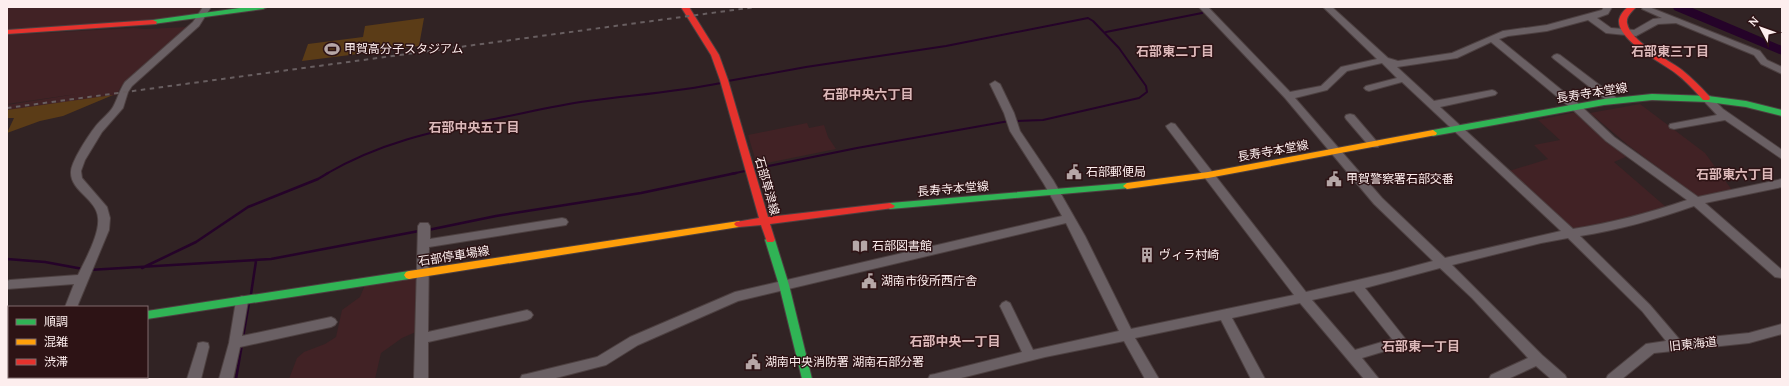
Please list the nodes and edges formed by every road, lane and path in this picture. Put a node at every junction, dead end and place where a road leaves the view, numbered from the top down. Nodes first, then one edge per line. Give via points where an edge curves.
1 (207, 7) edge
2 (263, 7) edge
3 (685, 7) edge
4 (1203, 7) edge
5 (1327, 7) edge
6 (1608, 7) edge
7 (1632, 7) edge
8 (1646, 9) dead end
9 (1590, 17) junction
10 (200, 18) junction
11 (1677, 20) junction
12 (7, 32) edge
13 (1627, 32) junction
14 (1492, 38) junction
15 (1557, 57) dead end
16 (1383, 60) junction
17 (1782, 71) edge
18 (1404, 79) junction
19 (995, 84) dead end
20 (1369, 88) dead end
21 (1492, 93) dead end
22 (1288, 96) junction
23 (1706, 98) junction
24 (1614, 101) junction
25 (1432, 105) junction
26 (1576, 107) junction
27 (1782, 114) edge
28 (1727, 116) junction
29 (1350, 117) dead end
30 (1171, 126) dead end
31 (1674, 126) dead end
32 (1458, 129) junction
33 (1374, 145) junction
34 (1336, 152) junction
35 (1782, 155) edge
36 (1208, 175) junction
37 (1782, 183) edge
38 (1054, 193) junction
39 (1696, 202) junction
40 (1068, 219) junction
41 (764, 220) junction
42 (562, 222) dead end
43 (424, 226) dead end
44 (1570, 233) junction
45 (424, 244) junction
46 (1442, 263) junction
47 (424, 273) junction
48 (1779, 274) dead end
49 (83, 279) junction
50 (10, 285) dead end
51 (784, 285) junction
52 (1356, 285) junction
53 (1303, 298) junction
54 (242, 301) junction
55 (71, 306) edge
56 (1006, 306) dead end
57 (1224, 314) junction
58 (148, 315) edge
59 (521, 320) dead end
60 (331, 322) dead end
61 (1782, 329) edge
62 (1128, 335) junction
63 (422, 338) junction
64 (236, 343) junction
65 (1677, 345) junction
66 (203, 348) dead end
67 (1030, 356) junction
68 (1353, 356) junction
69 (1537, 359) junction
70 (975, 375) edge
71 (194, 379) edge
72 (226, 379) edge
73 (421, 379) edge
74 (527, 379) edge
75 (807, 379) edge
76 (935, 379) edge
77 (1152, 379) edge
78 (1258, 379) edge
79 (1372, 379) edge
80 (1496, 379) edge
81 (1560, 379) edge
82 (1613, 379) edge

1 - 10 street
2 - 10 main road
3 - 41 main road, 石部草津線 via 715,55
4 - 22 street
5 - 16 street
6 - 9 street via 1605,12
7 - 13 main road via 1622,18
8 - 11 street
9 - 13 street via 1609,31
9 - 14 street
10 - 12 main road
10 - 49 street via 128,84 118,108 98,130 80,160 76,171 77,179 101,207 104,218 103,230
11 - 13 street via 1656,21 1640,31
11 - 17 street via 1757,53 1764,62
13 - 23 main road via 1687,78
14 - 16 street via 1454,56 1398,64
14 - 26 street
15 - 24 street
16 - 18 street
16 - 22 street via 1344,69 1324,88
18 - 20 street
18 - 25 street
19 - 38 street via 1015,131
21 - 25 street
22 - 34 street
23 - 24 main road, 長寿寺本堂線 via 1677,96
23 - 27 main road, 長寿寺本堂線 via 1757,106
23 - 28 street
24 - 26 main road, 長寿寺本堂線
25 - 32 street
26 - 32 main road, 長寿寺本堂線
26 - 39 street via 1610,139
28 - 31 street
28 - 35 street
29 - 33 street
30 - 36 street
32 - 33 main road, 長寿寺本堂線
32 - 44 street
33 - 34 main road, 長寿寺本堂線
34 - 36 main road, 長寿寺本堂線
34 - 46 street via 1378,201
36 - 38 main road, 長寿寺本堂線
36 - 53 street
37 - 39 street
38 - 40 street
38 - 41 main road, 長寿寺本堂線 via 868,208
39 - 44 street via 1605,228
39 - 48 street
40 - 51 street
40 - 62 street
41 - 47 main road, 石部停車場線
41 - 51 main road, 石部草津線
42 - 45 street
43 - 45 street
44 - 46 street
44 - 65 street via 1646,308
45 - 47 street
46 - 52 street
46 - 69 street
47 - 54 main road, 石部停車場線
47 - 63 street
49 - 50 street
49 - 55 street
51 - 74 street via 736,297 706,309 634,341 601,360 578,368
51 - 75 main road, 石部草津線
52 - 53 street
52 - 68 street via 1402,341
53 - 57 street
53 - 68 street
54 - 58 main road, 石部停車場線
54 - 64 street
56 - 67 street
57 - 62 street
57 - 78 street
59 - 63 street
60 - 64 street
61 - 65 street, 旧東海道 via 1749,338
62 - 67 street
62 - 77 street
63 - 73 street
64 - 72 street
65 - 82 street, 旧東海道 via 1652,348
66 - 71 street
67 - 70 street
68 - 79 street
69 - 80 street
69 - 81 street
70 - 76 street

